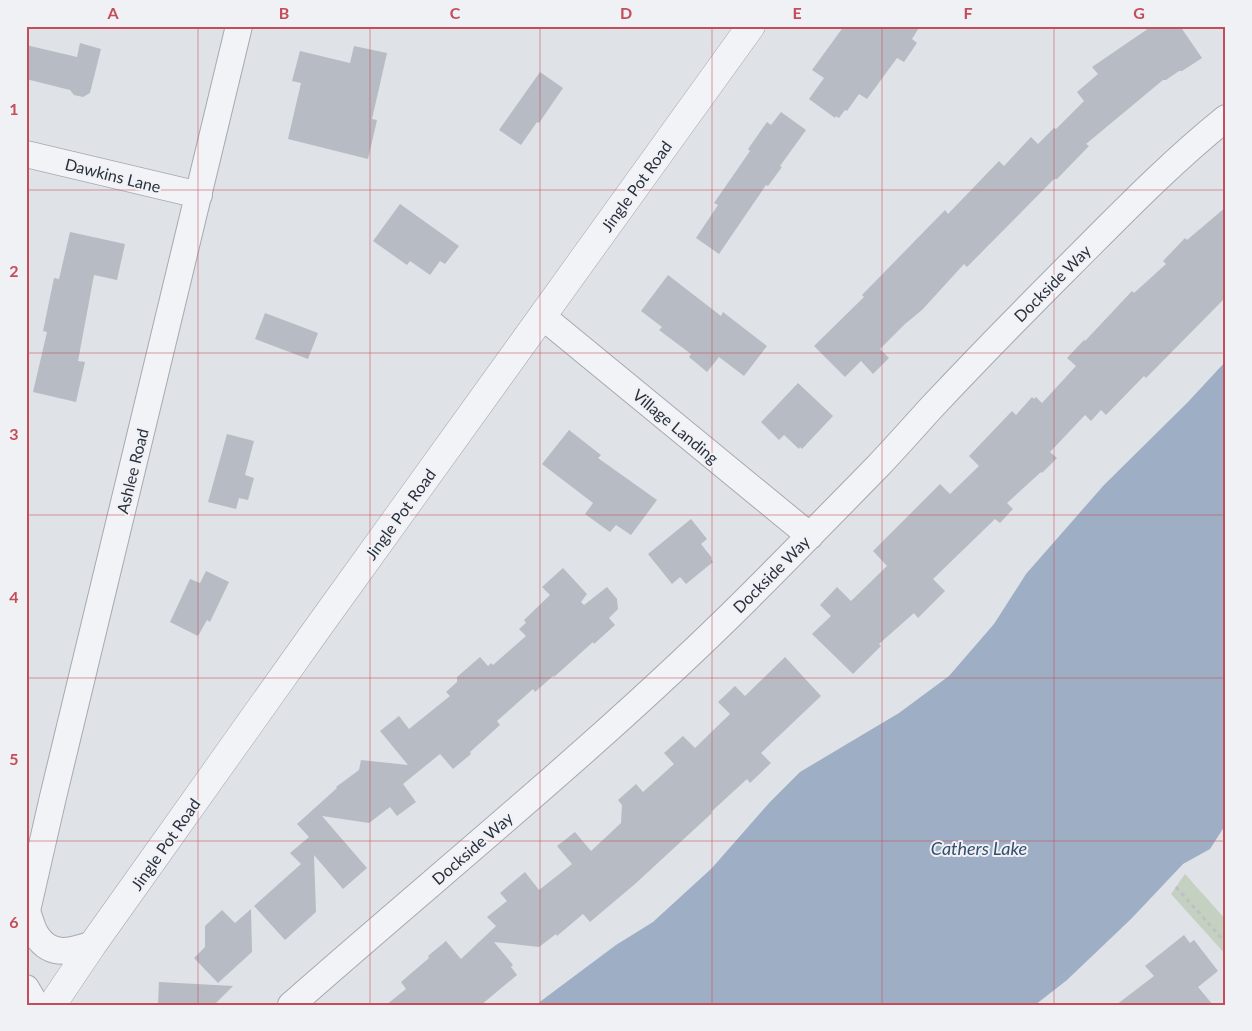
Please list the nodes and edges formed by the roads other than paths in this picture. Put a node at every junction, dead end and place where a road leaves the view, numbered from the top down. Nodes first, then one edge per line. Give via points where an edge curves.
1 (239, 26) edge
2 (751, 26) edge
3 (1226, 118) edge
4 (26, 154) edge
5 (199, 195) junction
6 (542, 316) junction
7 (810, 536) junction
8 (27, 913) edge
9 (94, 944) junction
10 (26, 988) edge
11 (36, 1005) edge
12 (52, 1005) edge
13 (291, 1005) edge

1 - 5 street, Ashlee Road
2 - 6 street, Jingle Pot Road
3 - 7 street, Dockside Way via 1148,187 1058,277
4 - 5 street, Dawkins Lane
5 - 8 street, Ashlee Road
6 - 7 street, Village Landing
6 - 9 street, Jingle Pot Road
7 - 13 street, Dockside Way via 654,688
8 - 9 street via 36,936 54,950 64,952
9 - 12 street, Jingle Pot Road
10 - 11 street

